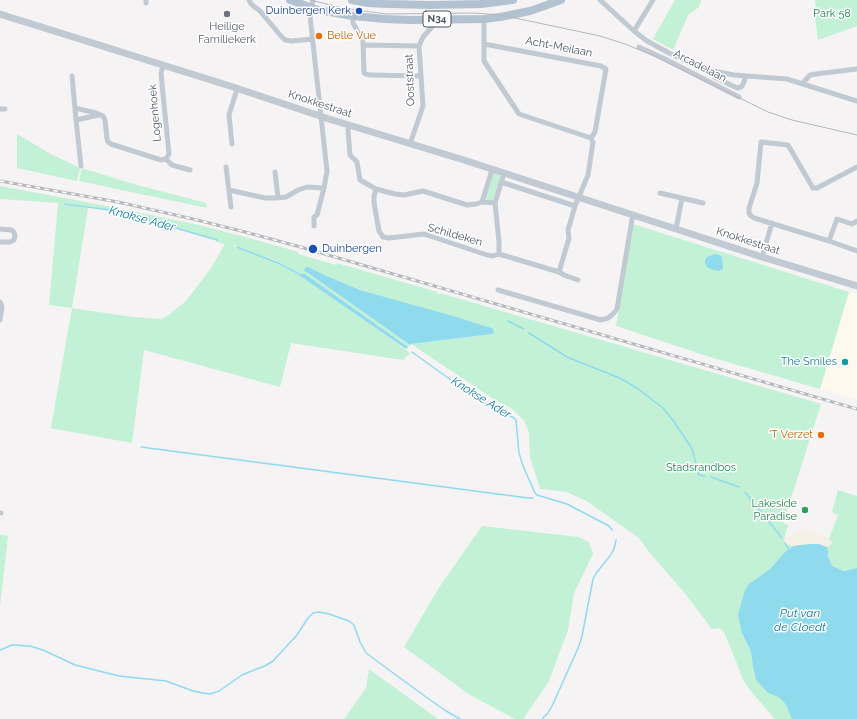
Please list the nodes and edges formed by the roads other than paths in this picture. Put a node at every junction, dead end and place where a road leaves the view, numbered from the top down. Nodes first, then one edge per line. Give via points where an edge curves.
1 (249, 0) edge
2 (290, 0) edge
3 (352, 0) edge
4 (513, 0) edge
5 (561, 0) edge
6 (600, 0) edge
7 (652, 0) edge
8 (495, 1) edge
9 (312, 4) edge
10 (0, 14) edge
11 (353, 16) junction
12 (484, 19) junction
13 (434, 20) junction
14 (634, 31) junction
15 (313, 39) junction
16 (484, 44) junction
17 (363, 45) junction
18 (419, 46) junction
19 (655, 46) junction
20 (639, 48) dead end
21 (652, 54) junction
22 (164, 65) junction
23 (857, 69) edge
24 (712, 71) junction
25 (72, 76) dead end
26 (421, 76) junction
27 (745, 76) junction
28 (803, 83) junction
29 (237, 89) junction
30 (739, 97) dead end
31 (857, 101) edge
32 (75, 109) junction
33 (99, 115) junction
34 (321, 116) junction
35 (76, 120) junction
36 (349, 125) junction
37 (591, 138) junction
38 (232, 144) dead end
39 (410, 144) junction
40 (166, 159) junction
41 (81, 166) dead end
42 (226, 167) dead end
43 (857, 167) edge
44 (190, 170) dead end
45 (492, 170) junction
46 (275, 172) dead end
47 (504, 174) junction
48 (501, 182) junction
49 (324, 188) junction
50 (376, 189) junction
51 (229, 190) junction
52 (660, 193) dead end
53 (578, 197) junction
54 (278, 198) junction
55 (682, 198) junction
56 (482, 202) junction
57 (495, 203) junction
58 (703, 203) dead end
59 (575, 206) junction
60 (231, 207) dead end
61 (633, 214) junction
62 (857, 221) edge
63 (772, 223) junction
64 (314, 226) dead end
65 (0, 229) edge
66 (676, 229) junction
67 (829, 241) junction
68 (0, 242) edge
69 (857, 250) edge
70 (499, 254) junction
71 (762, 257) junction
72 (559, 272) junction
73 (578, 280) dead end
74 (857, 286) edge
75 (498, 290) dead end
76 (0, 302) edge
77 (0, 320) edge

1 - 15 street via 283,39
2 - 9 main road, N34
3 - 8 main road, N34 via 388,4 464,4
4 - 8 main road, N34
5 - 12 main road, N34 via 516,15
6 - 14 street, Arcadelaan
7 - 14 street
9 - 11 main road, N34
9 - 15 street via 310,16
10 - 22 street, Knokkestraat
11 - 13 main road, N34
11 - 17 street via 353,24
12 - 13 main road, N34
12 - 16 street
13 - 18 street, Ooststraat via 433,26
14 - 19 street, Arcadelaan
15 - 34 street
16 - 37 street via 484,61 519,114
16 - 37 street, Acht-Meilaan via 604,67 606,71 595,132
17 - 18 street
17 - 26 street via 364,73
18 - 26 street, Ooststraat
19 - 21 street
19 - 24 street, Arcadelaan
20 - 21 street, Arcadelaan
21 - 30 street, Arcadelaan
22 - 29 street, Knokkestraat
22 - 40 street, Logenhoek via 161,74 169,154
23 - 28 street via 810,75
24 - 27 street, Arcadelaan
24 - 27 street, Arcadelaan via 714,77 737,88 741,87
25 - 32 street
26 - 39 street, Ooststraat via 423,106
27 - 28 street, Arcadelaan via 788,79
28 - 31 street, Arcadelaan
29 - 34 street, Knokkestraat
29 - 38 street via 229,115
32 - 33 street
32 - 35 street
33 - 35 street
33 - 40 street, Logenhoek via 105,120 107,139 111,144 161,160
34 - 36 street, Knokkestraat
34 - 49 street via 327,171
35 - 41 street
36 - 39 street, Knokkestraat
36 - 50 street via 350,156 357,162 360,180
37 - 53 street, Acht-Meilaan via 593,142 588,175
39 - 45 street, Knokkestraat
40 - 44 street, Logenhoek via 172,165
42 - 51 street
43 - 63 street via 813,188 788,145 761,142 757,183 749,213 754,218
45 - 47 street, Knokkestraat
45 - 56 street
46 - 54 street
47 - 48 street, Schildeken
47 - 53 street, Knokkestraat
48 - 57 street, Schildeken
48 - 59 street
49 - 54 street via 307,187
49 - 64 street via 317,215 314,217
50 - 56 street via 404,195 423,191 467,205
50 - 70 street, Schildeken via 374,196 379,231 383,237 424,234 487,255
51 - 54 street via 265,198
51 - 60 street
52 - 55 street
53 - 59 street
53 - 61 street, Knokkestraat
55 - 58 street
55 - 66 street
56 - 57 street
57 - 70 street, Schildeken
59 - 72 street
61 - 66 street, Knokkestraat
61 - 75 street via 617,309 608,318 601,320
62 - 67 street via 852,224 837,219
63 - 67 street
63 - 71 street
65 - 68 street via 11,230 15,235 14,240 10,242
66 - 71 street, Knokkestraat
67 - 69 street
70 - 72 street, Schildeken
71 - 74 street, Knokkestraat
72 - 73 street, Schildeken
76 - 77 street

